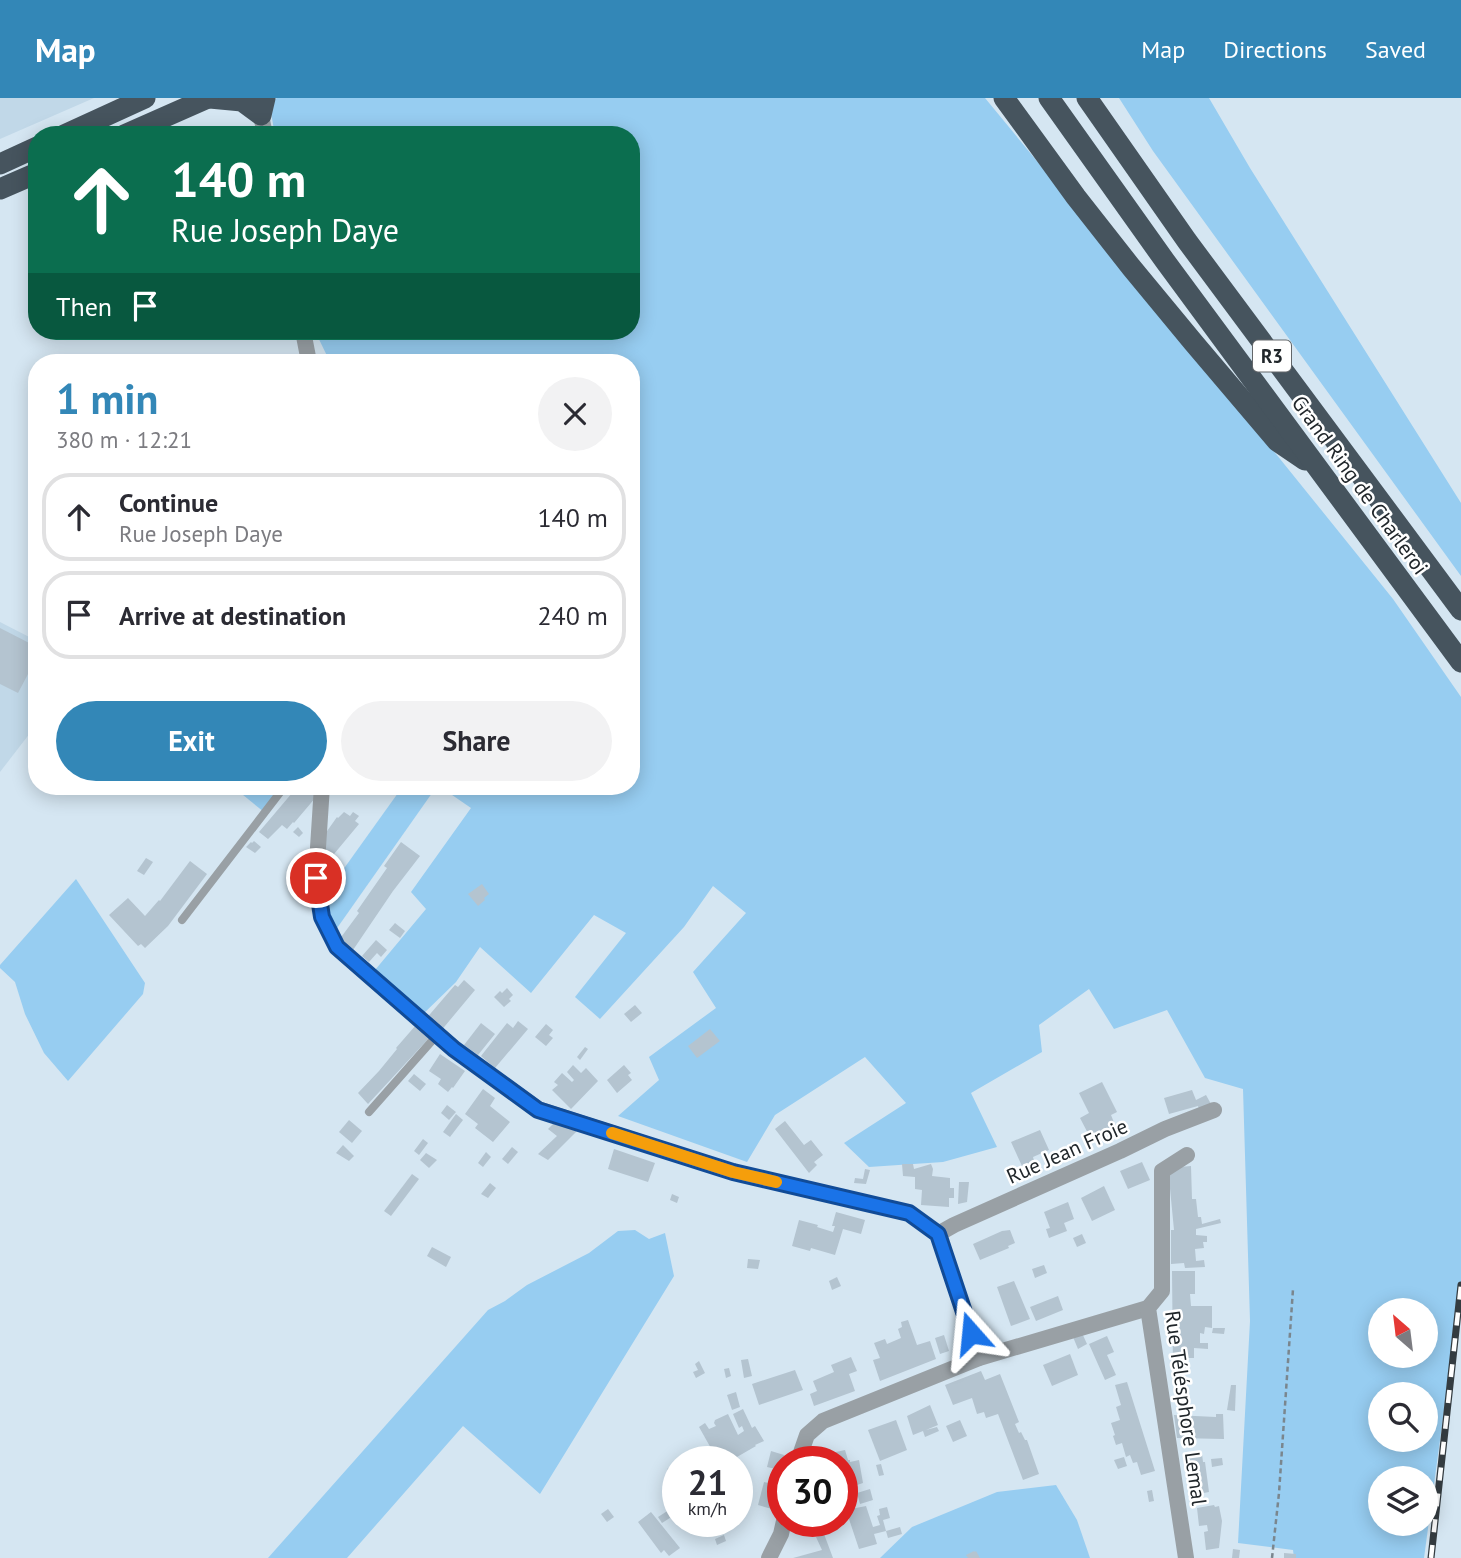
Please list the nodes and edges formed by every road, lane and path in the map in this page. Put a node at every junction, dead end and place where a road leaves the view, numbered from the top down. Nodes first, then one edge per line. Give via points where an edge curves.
1 (145, 98) edge
2 (209, 98) edge
3 (1004, 98) edge
4 (1049, 98) edge
5 (1087, 98) edge
6 (264, 116) edge
7 (84, 126) edge
8 (145, 126) edge
9 (28, 151) edge
10 (0, 164) edge
11 (28, 177) edge
12 (0, 189) edge
13 (1318, 469) junction
14 (1461, 610) edge
15 (1461, 662) edge
16 (278, 795) edge
17 (322, 795) edge
18 (182, 920) dead end
19 (438, 1034) junction
20 (1214, 1110) dead end
21 (369, 1112) dead end
22 (1186, 1155) dead end
23 (938, 1234) junction
24 (1293, 1289) dead end
25 (1148, 1308) junction
26 (979, 1358) junction
27 (803, 1446) edge
28 (780, 1537) edge
29 (769, 1558) edge
30 (1186, 1558) edge
31 (1272, 1558) edge

1 - 7 highway
2 - 6 highway via 242,101
2 - 8 highway
3 - 13 highway via 1131,267 1276,441
4 - 13 highway, Grand Ring de Charleroi / R3
5 - 14 highway, Grand Ring de Charleroi / R3 via 1187,241
9 - 10 highway
11 - 12 highway
13 - 15 highway, Grand Ring de Charleroi / R3
16 - 18 lane
17 - 19 street via 316,878 322,917 337,947
19 - 21 lane
19 - 23 street via 538,1110 733,1172 909,1213
20 - 23 street, Rue Jean Froie
22 - 25 street, Rue Télésphore Lemal via 1162,1171 1163,1291
23 - 26 street
24 - 31 path
25 - 26 street
25 - 30 street, Rue Télésphore Lemal
26 - 27 street via 823,1421 807,1435
28 - 29 street

